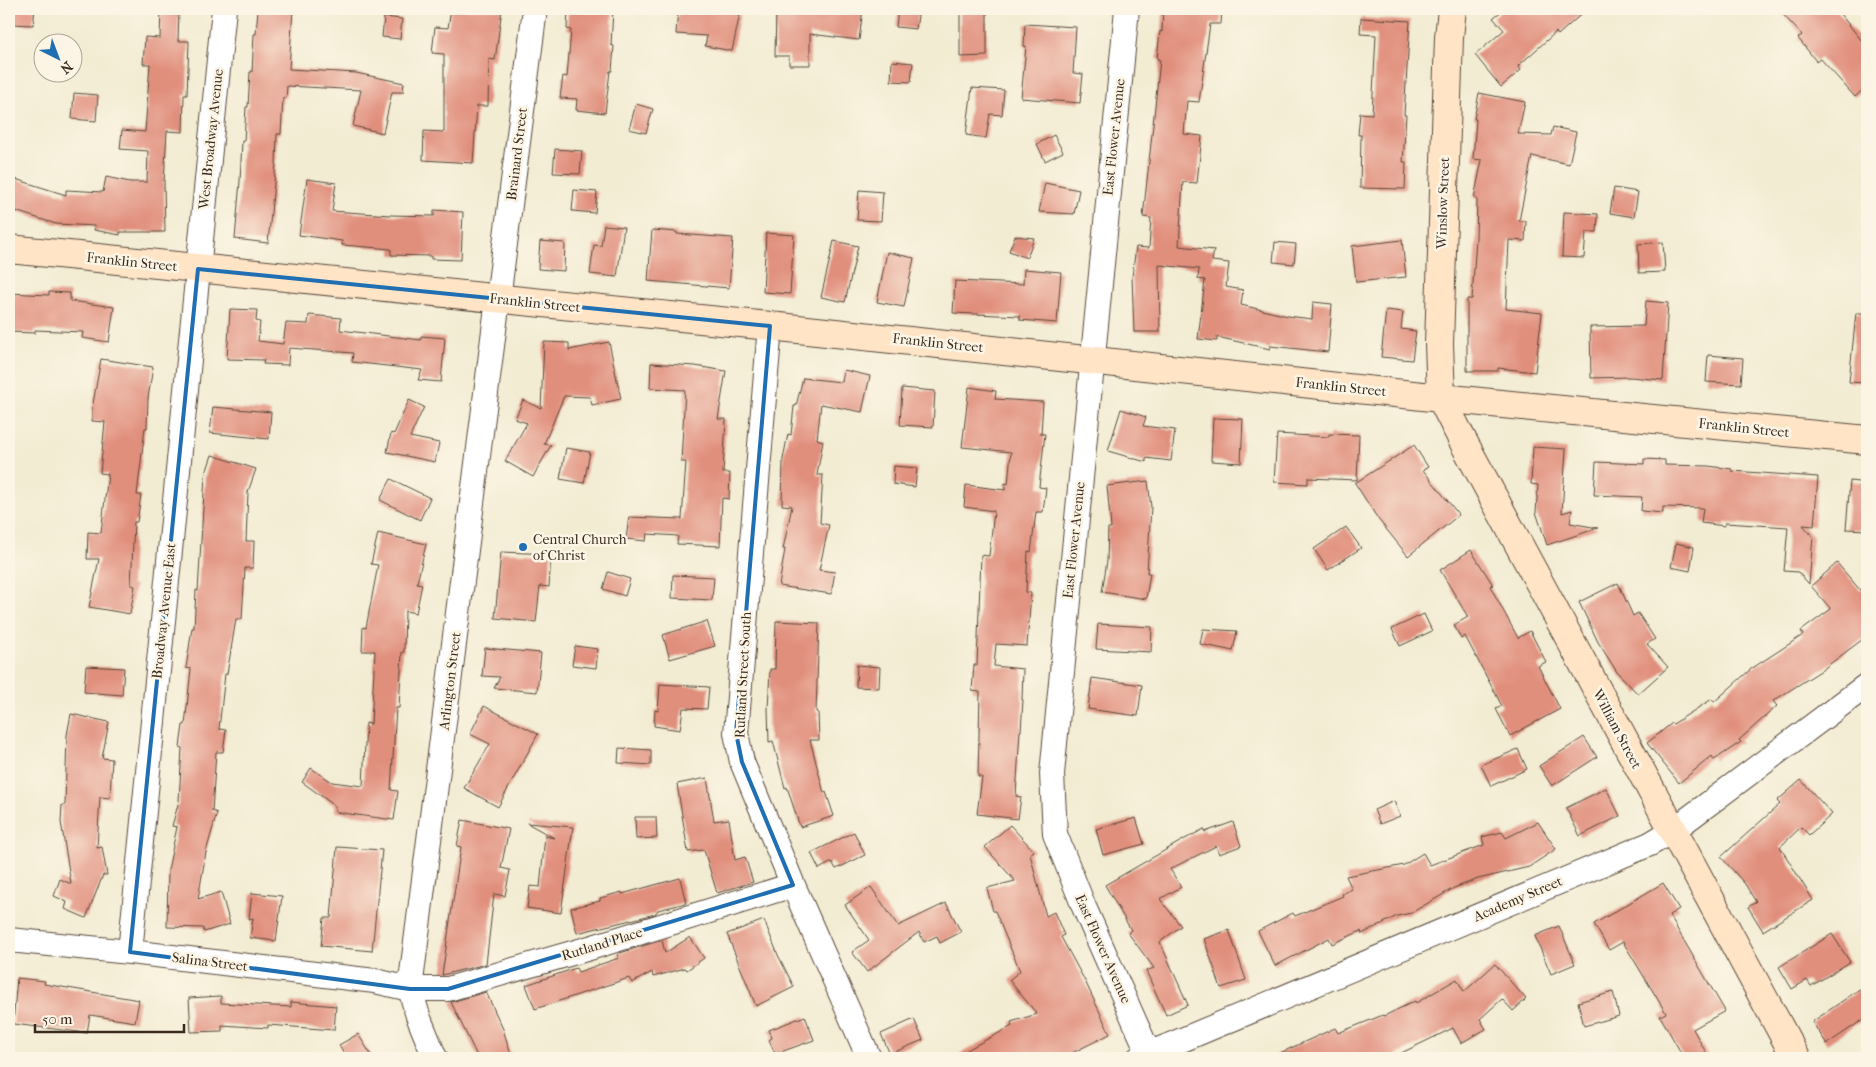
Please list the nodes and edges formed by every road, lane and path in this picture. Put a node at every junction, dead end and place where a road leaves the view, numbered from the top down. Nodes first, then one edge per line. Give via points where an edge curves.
1 (224, 9) edge
2 (535, 9) edge
3 (1127, 9) edge
4 (1452, 9) edge
5 (9, 249) edge
6 (198, 269) junction
7 (499, 300) junction
8 (770, 326) junction
9 (1092, 359) junction
10 (1441, 398) junction
11 (1867, 440) edge
12 (1867, 685) edge
13 (1672, 831) junction
14 (792, 885) junction
15 (9, 940) edge
16 (130, 952) junction
17 (410, 988) junction
18 (1144, 1056) edge
19 (435, 1058) edge
20 (869, 1058) edge
21 (1796, 1058) edge

1 - 6 street, West Broadway Avenue
2 - 7 street, Brainard Street
3 - 9 street, East Flower Avenue
4 - 10 street, Winslow Street via 1448,37 1439,344
5 - 6 street, Franklin Street
6 - 7 street, Franklin Street
6 - 16 street, Broadway Avenue East
7 - 8 street, Franklin Street
7 - 17 street, Arlington Street
8 - 9 street, Franklin Street
8 - 14 street, Rutland Street South via 736,733 742,762
9 - 10 street, Franklin Street
9 - 18 street, East Flower Avenue via 1052,774 1055,834
10 - 11 street, Franklin Street
10 - 13 street, William Street
12 - 13 street, Academy Street
13 - 18 street, Academy Street via 1650,844
13 - 21 street, William Street
14 - 17 street, Rutland Place via 448,989
14 - 20 street, Rutland Street South
15 - 16 street, Salina Street
16 - 17 street, Salina Street
17 - 19 street, Arlington Street

